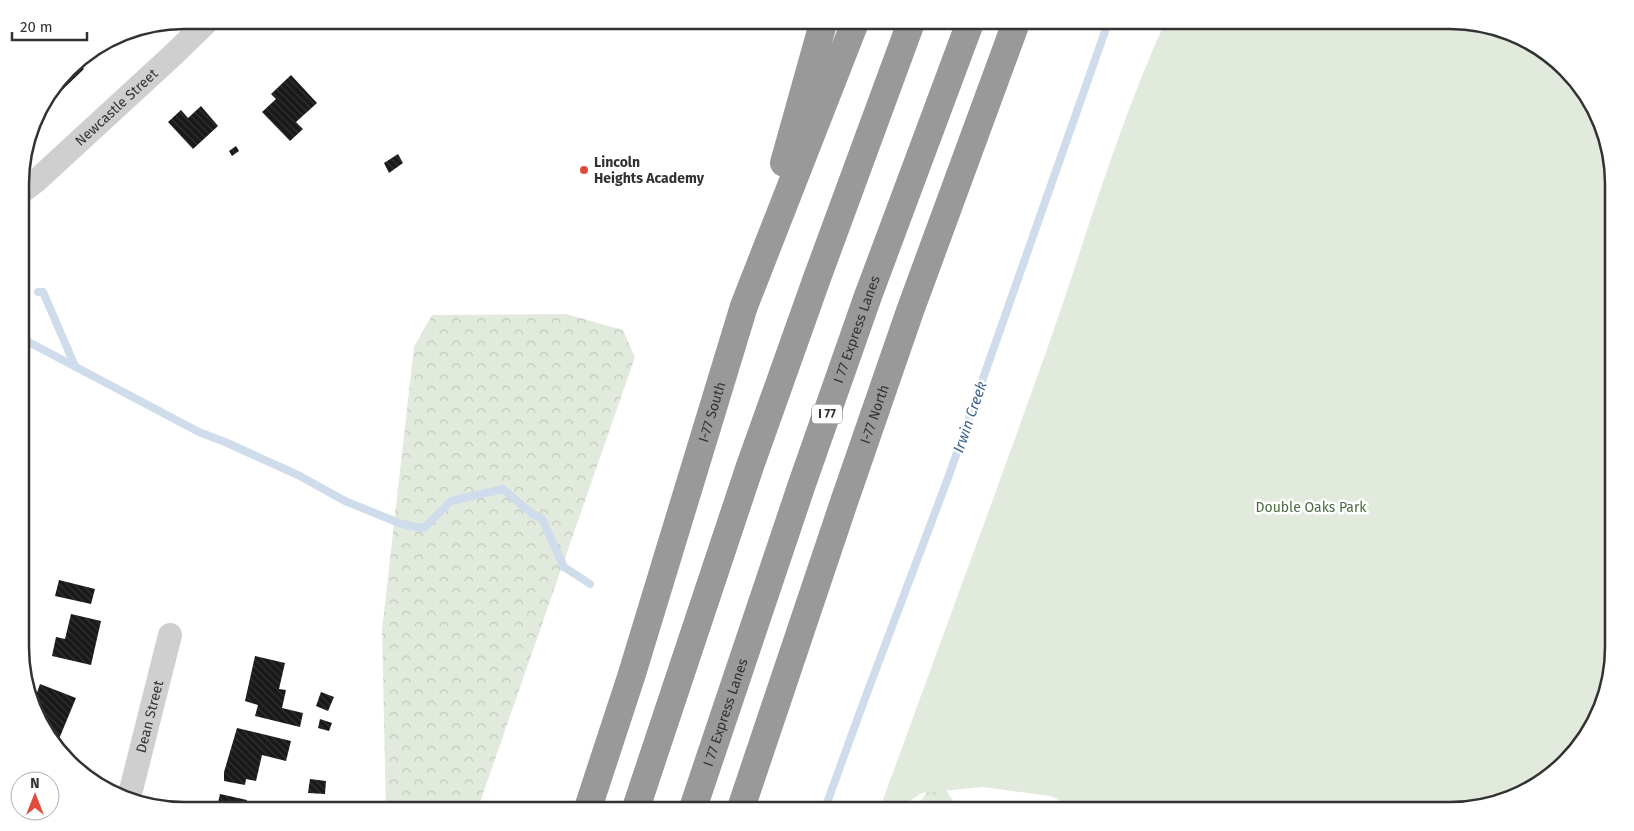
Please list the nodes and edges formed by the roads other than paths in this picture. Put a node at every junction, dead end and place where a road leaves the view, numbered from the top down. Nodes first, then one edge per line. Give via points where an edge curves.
1 (200, 29) edge
2 (821, 29) edge
3 (852, 29) edge
4 (909, 29) edge
5 (967, 29) edge
6 (1014, 29) edge
7 (29, 186) edge
8 (744, 306) junction
9 (170, 635) dead end
10 (130, 792) edge
11 (590, 802) edge
12 (638, 802) edge
13 (695, 802) edge
14 (743, 802) edge

1 - 7 street, Newcastle Street
2 - 8 highway
3 - 8 highway, I-77 South
4 - 12 highway via 753,458
5 - 13 highway, I 77 Express Lanes / I 77 via 805,475
6 - 14 highway, I-77 North via 910,311
8 - 11 highway, I-77 South
9 - 10 street, Dean Street

